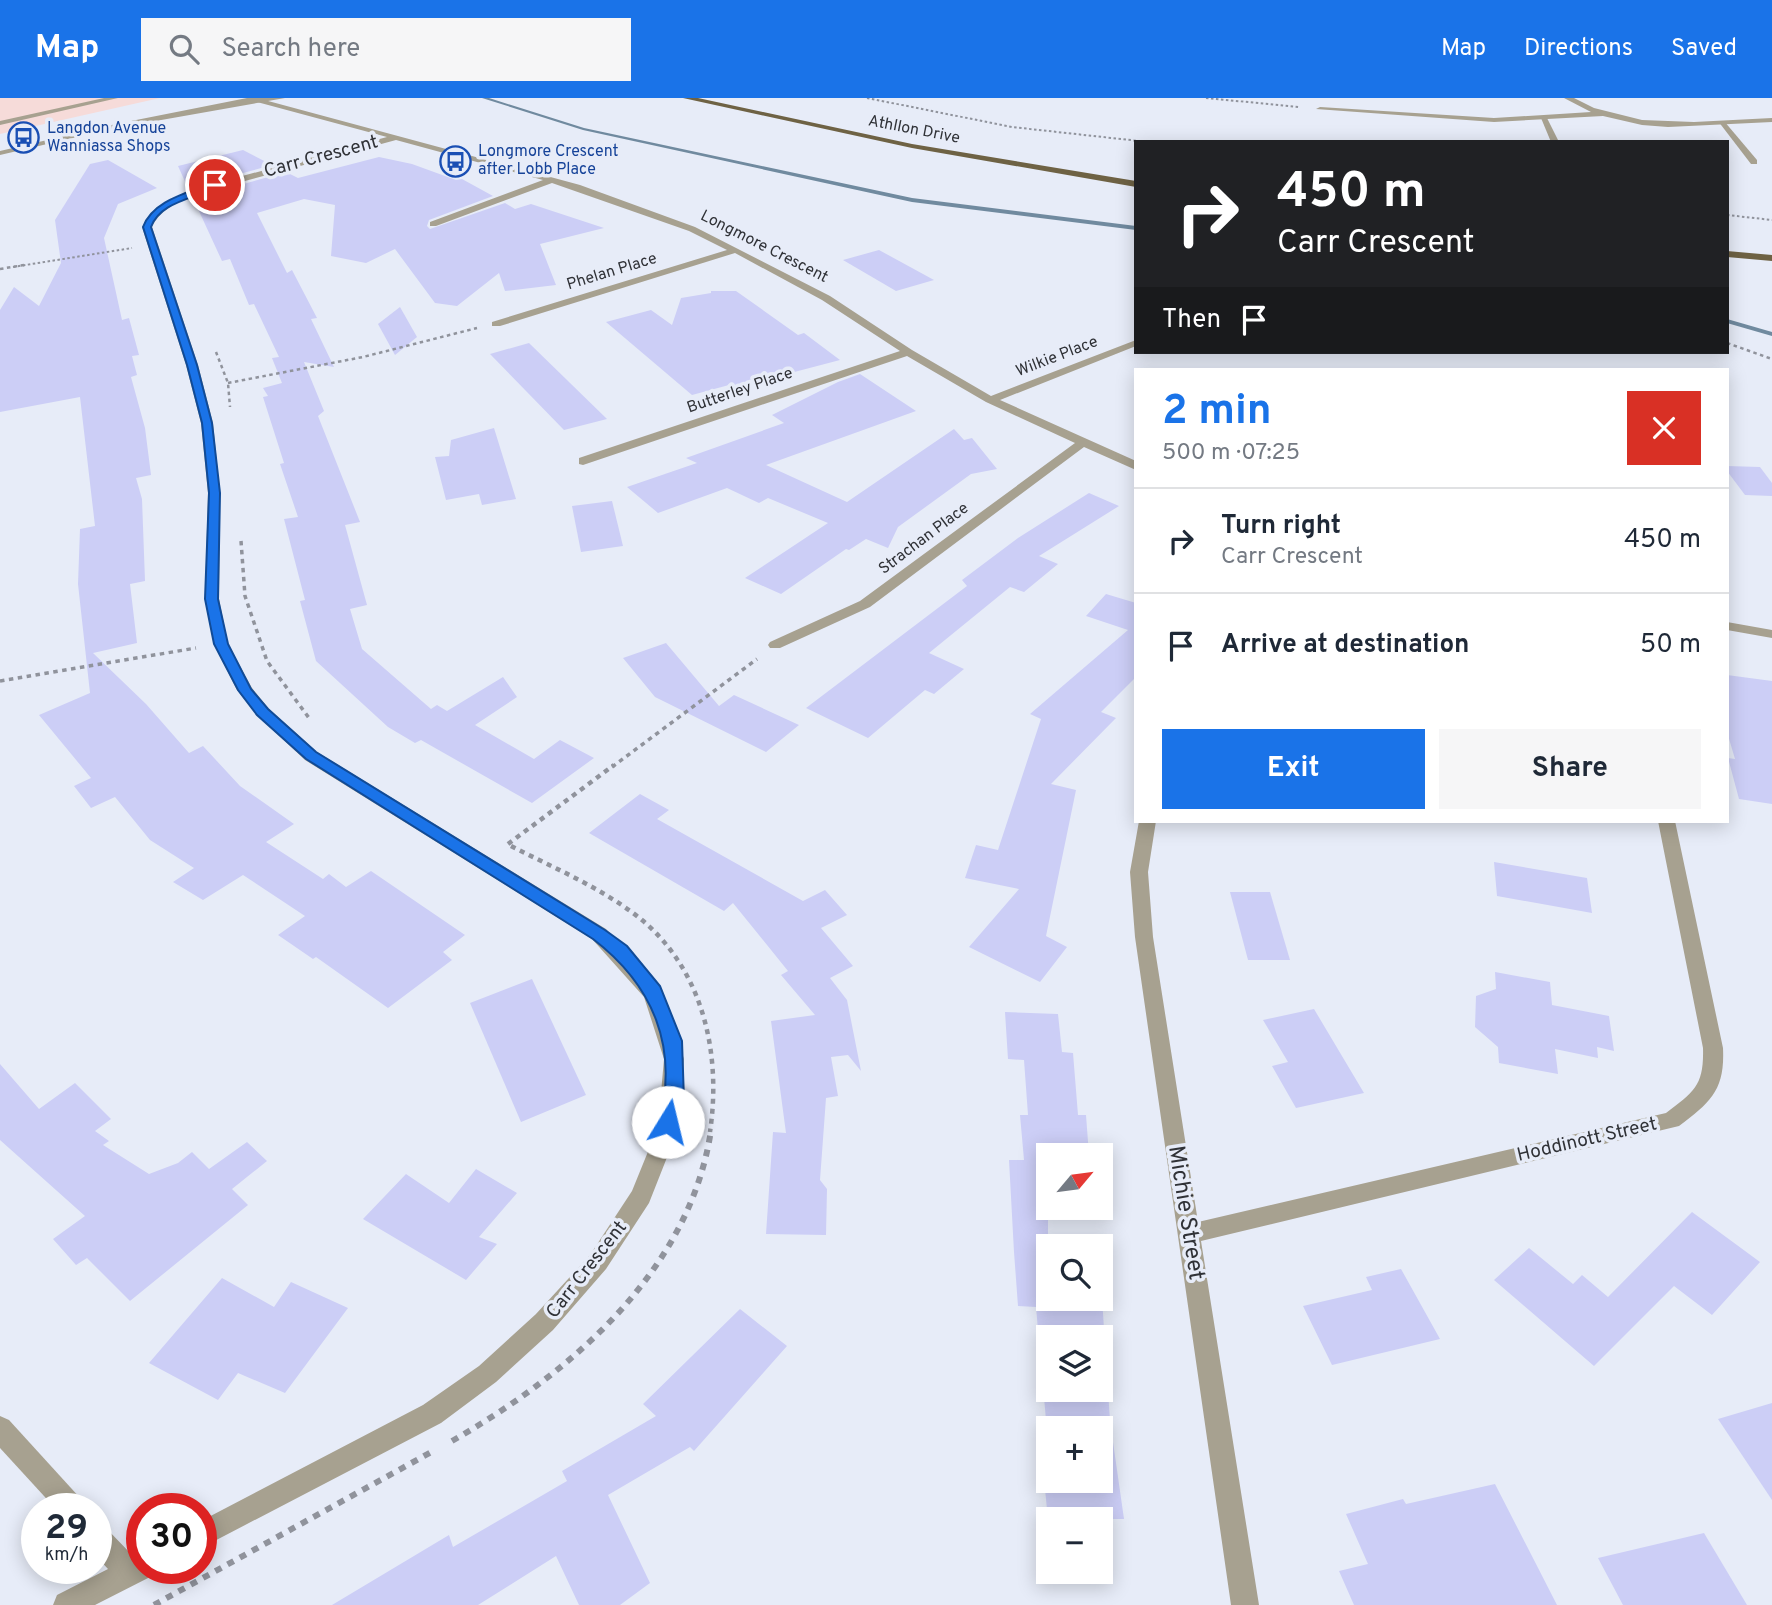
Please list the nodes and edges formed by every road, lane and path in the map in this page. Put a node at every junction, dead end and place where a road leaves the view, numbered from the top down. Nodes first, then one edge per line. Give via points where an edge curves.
1 (114, 98) edge
2 (244, 98) edge
3 (281, 98) edge
4 (687, 98) edge
5 (867, 98) edge
6 (1206, 98) edge
7 (1568, 98) edge
8 (210, 99) edge
9 (259, 100) junction
10 (318, 104) dead end
11 (1320, 109) joint
12 (1605, 114) junction
13 (1544, 120) junction
14 (1772, 120) edge
15 (0, 123) edge
16 (349, 123) junction
17 (1721, 123) junction
18 (116, 126) junction
19 (394, 138) junction
20 (1134, 140) edge
21 (1554, 140) edge
22 (0, 153) edge
23 (1754, 162) dead end
24 (552, 180) junction
25 (1134, 184) edge
26 (1729, 215) edge
27 (1772, 220) edge
28 (433, 224) dead end
29 (153, 245) junction
30 (736, 250) junction
31 (1729, 254) edge
32 (1772, 258) edge
33 (0, 269) edge
34 (496, 324) joint
35 (1134, 343) edge
36 (213, 344) dead end
37 (1729, 344) edge
38 (908, 352) junction
39 (1772, 359) edge
40 (228, 383) junction
41 (990, 400) junction
42 (230, 409) dead end
43 (1082, 443) junction
44 (583, 461) dead end
45 (1134, 465) edge
46 (240, 529) dead end
47 (1729, 626) edge
48 (1772, 634) edge
49 (259, 638) junction
50 (221, 644) junction
51 (775, 645) joint
52 (0, 681) edge
53 (317, 728) dead end
54 (1147, 823) edge
55 (1666, 823) edge
56 (496, 837) dead end
57 (508, 844) junction
58 (1188, 1234) junction
59 (0, 1429) edge
60 (58, 1493) edge
61 (217, 1527) edge
62 (112, 1550) edge
63 (126, 1561) edge
64 (126, 1574) edge
65 (67, 1605) edge
66 (154, 1605) edge
67 (1245, 1605) edge

1 - 15 street
2 - 9 street
3 - 9 street
4 - 25 main road, Athllon Drive via 899,144
5 - 20 path via 1012,127
6 - 11 path
7 - 12 street
8 - 18 street
9 - 16 street, Longmore Crescent
9 - 18 street
10 - 16 street, Longmore Crescent
11 - 13 street
12 - 13 street
12 - 17 street via 1668,124
13 - 21 street
14 - 17 street
16 - 19 street, Longmore Crescent
17 - 23 street
18 - 22 street
19 - 24 street, Longmore Crescent
19 - 29 street, Carr Crescent via 179,198 150,217 147,227
24 - 28 street
24 - 30 street, Longmore Crescent via 647,211
26 - 27 path
29 - 33 path
29 - 50 street, Carr Crescent via 207,423 214,493 212,599
30 - 34 street, Phelan Place
30 - 38 street, Longmore Crescent via 826,298
31 - 32 main road
34 - 40 path via 363,357
35 - 41 street, Wilkie Place
36 - 40 path
37 - 39 path
38 - 41 street, Longmore Crescent
38 - 44 street, Butterley Place
40 - 42 path
41 - 43 street, Longmore Crescent
43 - 45 street, Longmore Crescent
43 - 51 street, Strachan Place via 865,604
46 - 49 path via 245,596
47 - 48 street
49 - 50 path
49 - 53 path via 267,661
50 - 52 path
50 - 61 street, Carr Crescent via 262,712 311,756 621,951 654,991 673,1041 674,1100 657,1165 619,1236 559,1310 522,1346 432,1414
51 - 57 path
54 - 58 street, Michie Street via 1139,872 1144,937
55 - 58 street, Hoddinott Street via 1713,1048 1715,1072 1705,1095 1672,1120
56 - 57 path
57 - 66 path via 633,912 665,942 690,977 708,1019 716,1065 716,1116 703,1170 680,1225 645,1281 597,1336 539,1386 471,1430
58 - 67 street, Michie Street
59 - 60 street
62 - 63 street
64 - 65 street

